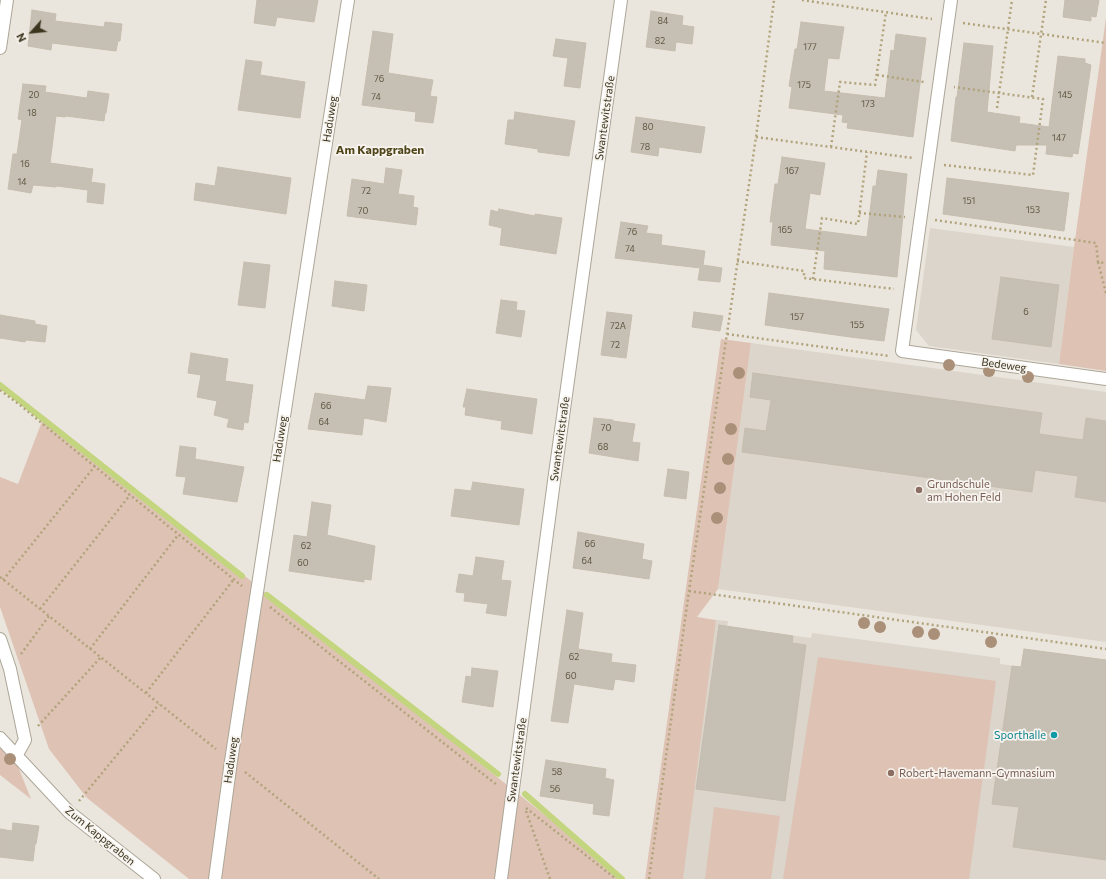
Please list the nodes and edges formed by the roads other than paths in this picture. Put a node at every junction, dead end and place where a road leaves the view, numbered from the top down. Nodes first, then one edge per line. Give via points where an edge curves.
1 (348, 0) edge
2 (621, 0) edge
3 (951, 0) edge
4 (5, 1) edge
5 (0, 45) edge
6 (1106, 379) edge
7 (0, 639) edge
8 (0, 738) edge
9 (16, 756) junction
10 (154, 879) edge
11 (215, 879) edge
12 (501, 879) edge

1 - 11 street, Haduweg
2 - 12 street, Swantewitstraße
3 - 6 street, Bedeweg via 902,351
4 - 5 street
7 - 9 street via 10,669 25,740
8 - 9 street, Zum Kappgraben
9 - 10 street, Zum Kappgraben via 69,812

